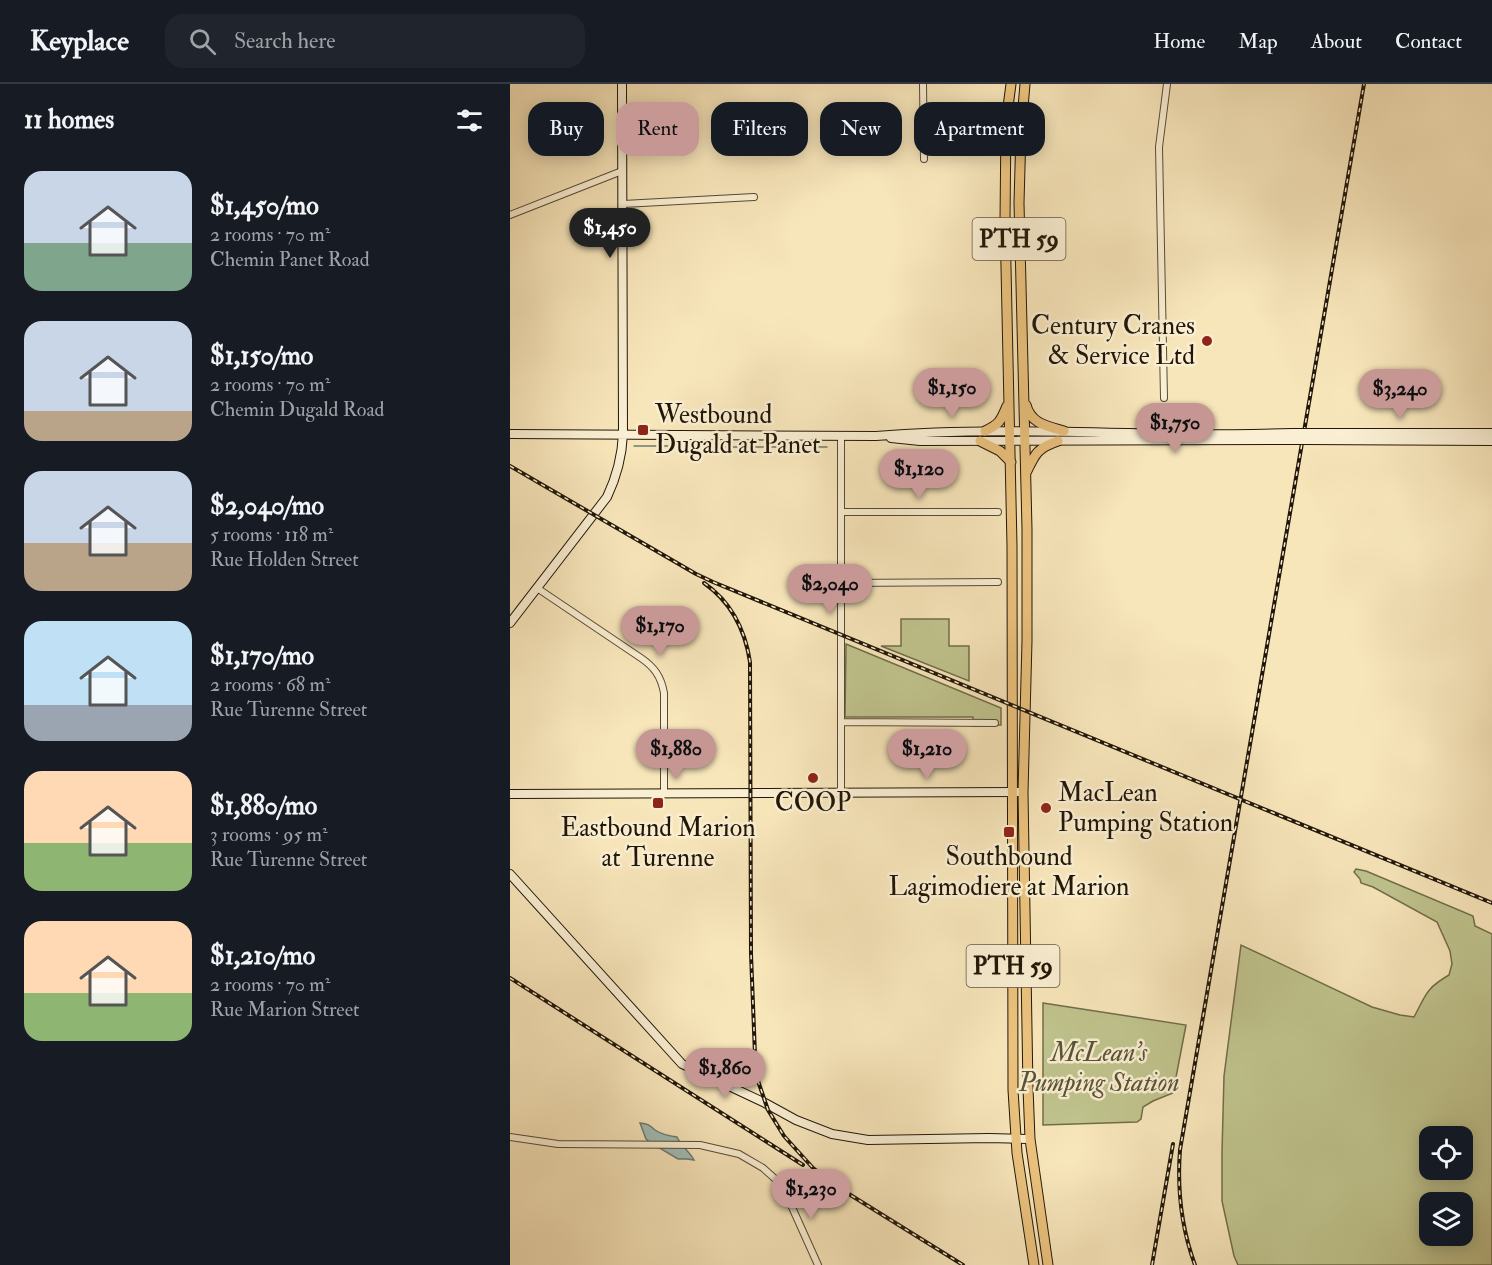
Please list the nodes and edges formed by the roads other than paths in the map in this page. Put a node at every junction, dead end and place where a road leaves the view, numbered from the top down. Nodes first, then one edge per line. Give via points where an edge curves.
1 (622, 84) edge
2 (923, 84) edge
3 (1011, 84) edge
4 (1025, 84) edge
5 (1167, 84) edge
6 (924, 159) dead end
7 (622, 171) junction
8 (754, 197) dead end
9 (623, 204) junction
10 (510, 215) edge
11 (1023, 393) junction
12 (1164, 398) dead end
13 (1009, 401) junction
14 (985, 431) junction
15 (1064, 431) junction
16 (510, 434) edge
17 (623, 434) junction
18 (1492, 434) edge
19 (841, 436) junction
20 (876, 436) junction
21 (1010, 436) junction
22 (1024, 436) junction
23 (1293, 437) junction
24 (1307, 437) junction
25 (980, 441) junction
26 (1058, 441) junction
27 (1492, 441) edge
28 (1011, 462) junction
29 (1025, 476) junction
30 (841, 512) junction
31 (998, 512) dead end
32 (998, 582) dead end
33 (842, 583) junction
34 (537, 588) junction
35 (510, 623) edge
36 (842, 722) junction
37 (995, 723) dead end
38 (1023, 792) junction
39 (841, 793) junction
40 (1013, 793) junction
41 (510, 794) edge
42 (664, 794) junction
43 (510, 874) edge
44 (510, 1137) edge
45 (1015, 1139) junction
46 (1030, 1139) junction
47 (818, 1265) edge
48 (1034, 1265) edge
49 (1048, 1265) edge

1 - 7 street
2 - 6 street
3 - 13 main road, PTH 59 via 1006,122 1005,206
4 - 11 main road, PTH 59 via 1019,203
5 - 12 street via 1159,147
7 - 9 street
7 - 10 street
8 - 9 street
9 - 17 street
11 - 15 main road via 1034,419
11 - 22 main road, PTH 59
13 - 14 main road via 1002,419
13 - 21 main road, PTH 59
14 - 20 street
14 - 21 street
15 - 22 street
15 - 23 street
16 - 17 street
17 - 19 street
17 - 34 street via 622,453 607,497
18 - 24 street
19 - 20 street
19 - 30 street
20 - 25 street
21 - 22 street
21 - 25 street
21 - 28 main road, PTH 59
22 - 26 street
22 - 29 main road, PTH 59
23 - 24 street, bridge
23 - 26 street
24 - 27 street
25 - 28 main road
26 - 29 main road via 1039,450
28 - 40 main road, PTH 59
29 - 38 main road, PTH 59 via 1027,641
30 - 31 street
30 - 33 street
32 - 33 street
33 - 36 street
34 - 35 street
34 - 42 street via 637,655 657,673 664,693
36 - 37 street
36 - 39 street
38 - 40 street
38 - 46 main road, PTH 59
39 - 40 street
39 - 42 street
40 - 45 main road, PTH 59
41 - 42 street
43 - 45 street via 682,1064 832,1134 868,1140
44 - 47 street via 558,1144 700,1145 739,1154 782,1185
45 - 46 street
45 - 48 main road, PTH 59
46 - 49 main road, PTH 59

